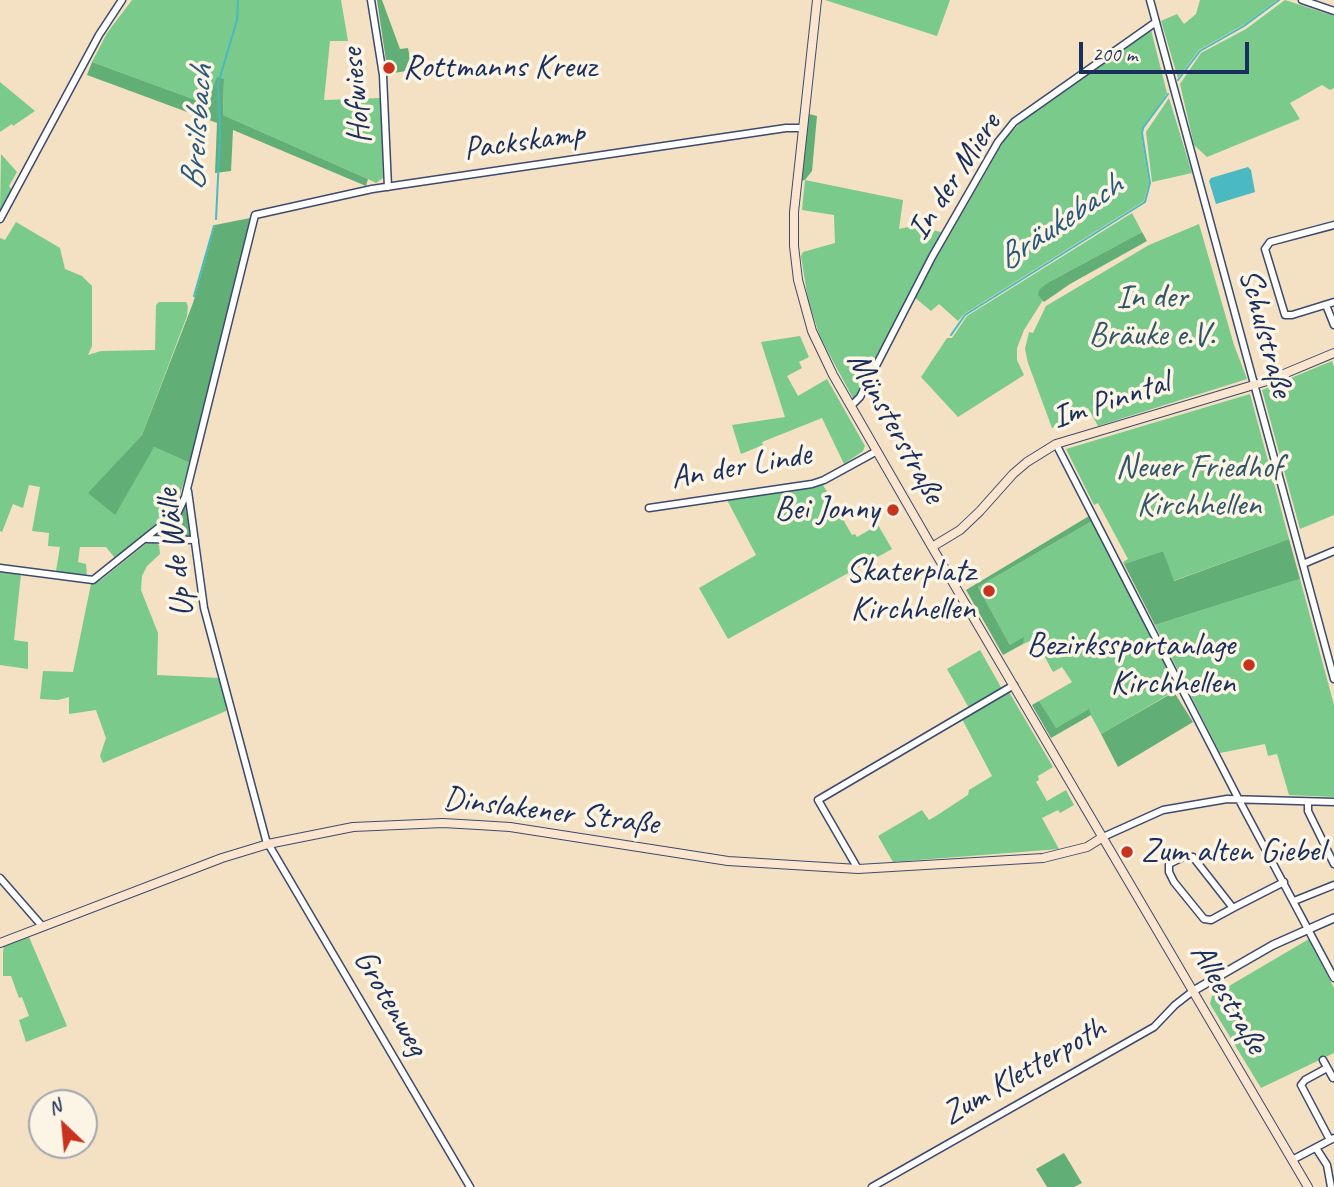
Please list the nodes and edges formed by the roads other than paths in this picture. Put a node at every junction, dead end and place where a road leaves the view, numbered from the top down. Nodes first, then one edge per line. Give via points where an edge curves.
1 (122, 0) edge
2 (371, 0) edge
3 (817, 0) edge
4 (1150, 0) edge
5 (1302, 0) edge
6 (1334, 11) edge
7 (1156, 22) junction
8 (802, 128) junction
9 (388, 187) junction
10 (255, 215) joint
11 (0, 219) edge
12 (1334, 225) edge
13 (1334, 302) edge
14 (1326, 305) junction
15 (1334, 325) edge
16 (1334, 353) edge
17 (1254, 385) junction
18 (851, 406) junction
19 (1056, 444) junction
20 (877, 451) junction
21 (187, 486) junction
22 (649, 508) dead end
23 (148, 539) junction
24 (195, 540) junction
25 (932, 547) junction
26 (1334, 551) edge
27 (1303, 565) junction
28 (0, 568) edge
29 (1331, 652) edge
30 (1334, 679) edge
31 (1014, 685) junction
32 (1238, 798) junction
33 (1308, 802) junction
34 (1334, 802) edge
35 (1103, 837) junction
36 (268, 844) junction
37 (1334, 864) edge
38 (858, 869) junction
39 (0, 878) edge
40 (1283, 882) junction
41 (1334, 885) edge
42 (1294, 901) junction
43 (1233, 908) junction
44 (1334, 918) edge
45 (42, 926) junction
46 (1308, 928) junction
47 (0, 943) edge
48 (1334, 978) edge
49 (1194, 991) junction
50 (1323, 1060) dead end
51 (1327, 1068) junction
52 (1333, 1078) edge
53 (1332, 1139) edge
54 (1316, 1147) junction
55 (1292, 1160) junction
56 (470, 1187) edge
57 (872, 1187) edge
58 (1308, 1187) edge
59 (1331, 1187) edge

1 - 11 street
2 - 9 street, Hofwiese via 383,75
3 - 8 main road, Münsterstraße
4 - 7 street, Schulstraße
5 - 6 street
7 - 17 street, Schulstraße
7 - 18 street, In der Miere via 1014,122 998,142
8 - 9 street, Packskamp
8 - 18 main road, Münsterstraße via 794,212 798,280 813,331
9 - 10 street, Packskamp
10 - 21 street, Up de Wälle
12 - 14 street via 1265,248 1285,315
13 - 14 street
14 - 15 street
16 - 17 main road, Im Pinntal
17 - 19 main road, Im Pinntal
17 - 27 street, Schulstraße
18 - 20 main road, Münsterstraße
19 - 25 main road, Im Pinntal via 1027,461 980,512
19 - 32 street
20 - 22 street, An der Linde via 812,484
20 - 25 main road, Münsterstraße
21 - 23 street via 178,512
21 - 24 street, Up de Wälle
23 - 24 street
23 - 28 street via 93,580
24 - 36 street, Up de Wälle via 204,608
25 - 31 main road, Münsterstraße
26 - 27 street
27 - 29 street, Schulstraße
29 - 30 street, Schulstraße
31 - 35 main road, Münsterstraße
31 - 38 street via 818,800
32 - 33 street
32 - 35 street via 1163,810
32 - 40 street
33 - 34 street
33 - 37 street
35 - 38 main road, Dinslakener Straße via 1090,839 1071,852 1043,858
35 - 49 main road, Alleestraße
36 - 38 main road, Dinslakener Straße via 353,827 443,823 510,827 727,861
36 - 45 main road, Dinslakener Straße
36 - 56 street, Grotenweg
39 - 45 street
40 - 42 street
40 - 43 street
41 - 42 street
42 - 46 street
43 - 43 street via 1193,857 1169,864 1174,882 1204,919
44 - 46 street
45 - 47 main road, Dinslakener Straße
46 - 48 street
46 - 49 street
49 - 55 main road, Alleestraße
49 - 57 street, Zum Kletterpoth via 1154,1027
50 - 51 street
51 - 52 street
51 - 53 street via 1301,1085
53 - 54 street
54 - 55 street
54 - 59 street via 1327,1165
55 - 58 main road, Alleestraße

